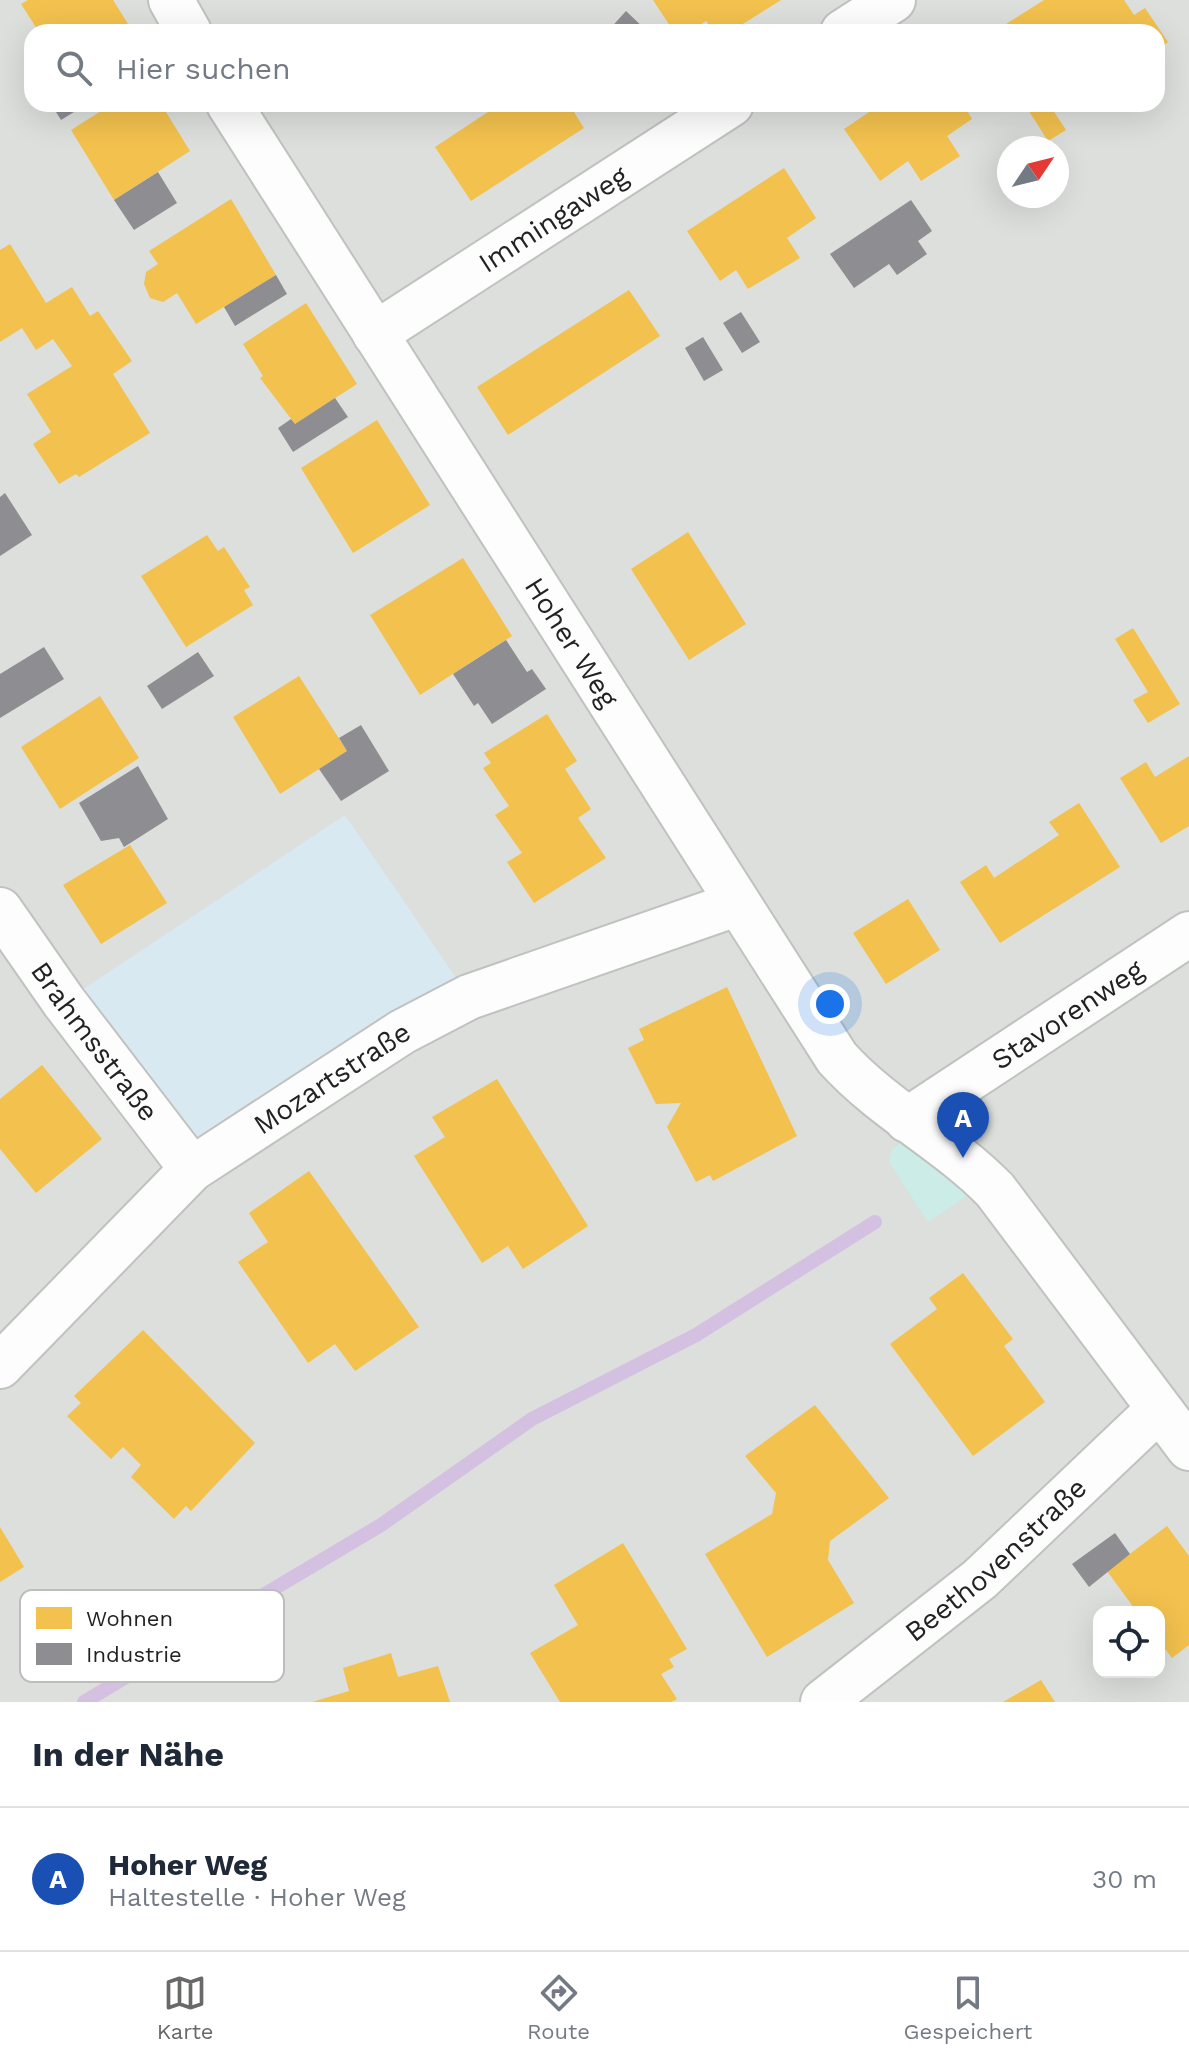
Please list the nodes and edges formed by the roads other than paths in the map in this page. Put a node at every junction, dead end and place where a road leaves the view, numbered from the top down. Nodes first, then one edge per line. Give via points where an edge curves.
1 (171, 0) edge
2 (893, 0) edge
3 (184, 24) edge
4 (856, 24) edge
5 (234, 112) edge
6 (719, 112) edge
7 (375, 334) junction
8 (736, 904) junction
9 (0, 910) edge
10 (1189, 934) edge
11 (907, 1120) junction
12 (192, 1169) junction
13 (0, 1366) edge
14 (1159, 1409) junction
15 (1189, 1448) edge
16 (823, 1702) edge

1 - 3 street
2 - 4 street
5 - 7 street, Hoher Weg
6 - 7 street, Immingaweg
7 - 8 street, Hoher Weg
8 - 11 street, Hoher Weg via 837,1058
8 - 12 street, Mozartstraße via 469,997 402,1032
9 - 12 street, Brahmsstraße
10 - 11 street, Stavorenweg
11 - 14 street, Hoher Weg via 963,1158 995,1190
12 - 13 street, Mozartstraße
14 - 15 street, Hoher Weg
14 - 16 street, Beethovenstraße via 980,1579

